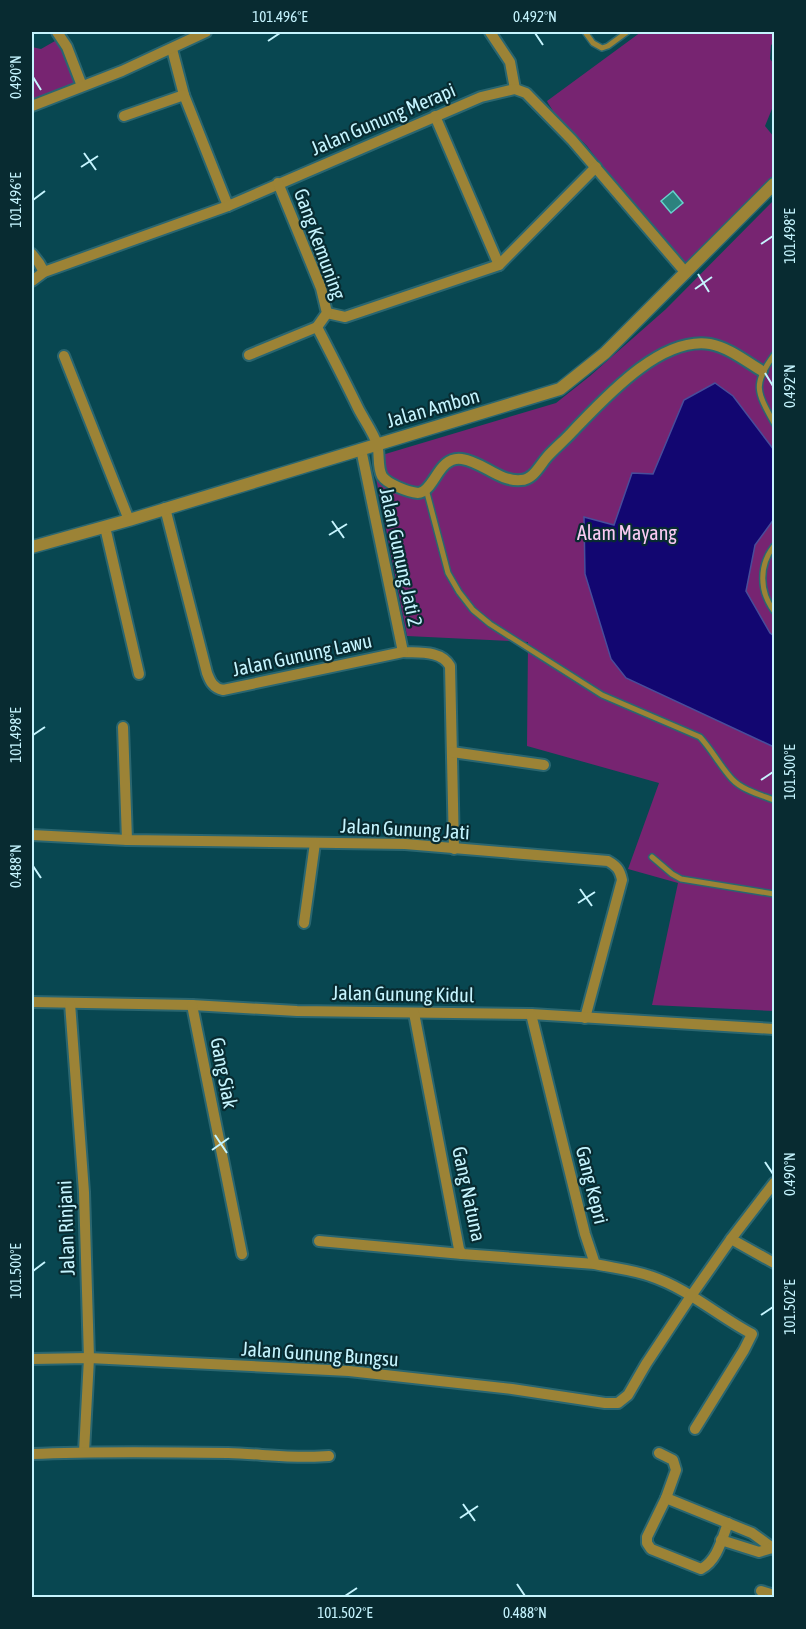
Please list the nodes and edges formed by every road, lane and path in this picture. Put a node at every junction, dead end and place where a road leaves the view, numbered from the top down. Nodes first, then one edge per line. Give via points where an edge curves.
1 (57, 32) edge
2 (206, 32) edge
3 (490, 32) edge
4 (585, 32) edge
5 (627, 32) edge
6 (172, 49) junction
7 (82, 86) junction
8 (515, 89) junction
9 (184, 95) junction
10 (32, 106) edge
11 (124, 116) dead end
12 (435, 116) junction
13 (596, 167) junction
14 (278, 183) junction
15 (774, 184) edge
16 (228, 206) junction
17 (32, 254) edge
18 (499, 265) junction
19 (44, 272) junction
20 (686, 273) junction
21 (32, 280) edge
22 (327, 313) junction
23 (317, 327) junction
24 (249, 355) dead end
25 (774, 355) edge
26 (64, 356) dead end
27 (762, 371) junction
28 (774, 423) edge
29 (377, 445) junction
30 (361, 449) junction
31 (426, 489) junction
32 (165, 508) junction
33 (129, 520) junction
34 (105, 527) junction
35 (774, 546) edge
36 (32, 547) edge
37 (774, 611) edge
38 (403, 652) junction
39 (139, 674) dead end
40 (123, 727) dead end
41 (452, 752) junction
42 (544, 765) dead end
43 (774, 800) edge
44 (32, 835) edge
45 (127, 840) junction
46 (315, 843) junction
47 (454, 849) junction
48 (652, 857) dead end
49 (774, 894) edge
50 (304, 923) dead end
51 (32, 1001) edge
52 (70, 1003) junction
53 (192, 1005) junction
54 (414, 1013) junction
55 (531, 1014) junction
56 (585, 1018) junction
57 (774, 1029) edge
58 (774, 1183) edge
59 (731, 1239) junction
60 (319, 1241) dead end
61 (243, 1254) dead end
62 (462, 1254) junction
63 (774, 1263) edge
64 (595, 1264) junction
65 (691, 1296) junction
66 (89, 1358) junction
67 (32, 1359) edge
68 (695, 1429) dead end
69 (84, 1452) junction
70 (659, 1453) dead end
71 (32, 1454) edge
72 (329, 1455) dead end
73 (666, 1498) junction
74 (728, 1523) junction
75 (721, 1540) junction
76 (773, 1548) edge
77 (761, 1591) dead end
78 (774, 1595) edge

1 - 7 street
2 - 6 street
3 - 8 street via 510,62
4 - 5 lane via 593,44 602,48
6 - 7 street
6 - 9 street
7 - 10 street
8 - 12 street, Jalan Gunung Merapi via 481,97
8 - 13 street via 526,93
9 - 11 street
9 - 16 street
12 - 14 street, Jalan Gunung Merapi
12 - 18 street
13 - 18 street
13 - 20 street
14 - 16 street, Jalan Gunung Merapi
14 - 22 street, Gang Kemuning via 321,288
15 - 20 street, Jalan Ambon
16 - 19 street, Jalan Gunung Merapi
17 - 19 street
18 - 22 street via 345,317
19 - 21 street, Jalan Gunung Merapi
20 - 29 street, Jalan Ambon via 605,353 560,389
22 - 23 street, Gang Kemuning
23 - 24 street
23 - 29 street, Gang Kemuning
25 - 27 lane
26 - 33 street
27 - 28 lane via 760,395
27 - 31 street via 719,347 686,345 638,368 618,384 529,478 519,481 502,477 456,459 439,471
29 - 30 street, Jalan Ambon
29 - 31 street, Gang Kemuning via 383,478 416,493
30 - 32 street, Jalan Ambon
30 - 38 street, Jalan Gunung Jati 2
31 - 43 lane via 448,573 473,610 602,695 700,737 732,779
32 - 33 street, Jalan Ambon
32 - 38 street, Jalan Gunung Lawu via 207,673 218,689
33 - 34 street, Jalan Ambon
34 - 36 street, Jalan Ambon
34 - 39 street
35 - 37 lane via 762,577
38 - 41 street, Jalan Gunung Jati 2 via 441,655 447,659
40 - 45 street
41 - 42 street
41 - 47 street, Jalan Gunung Jati 2
44 - 45 street, Jalan Gunung Jati
45 - 46 street, Jalan Gunung Jati
46 - 47 street, Jalan Gunung Jati
46 - 50 street
47 - 56 street, Jalan Gunung Jati via 608,861 616,865 622,880
48 - 49 lane via 681,879
51 - 52 street, Jalan Gunung Kidul
52 - 53 street, Jalan Gunung Kidul
52 - 66 street, Jalan Rinjani via 84,1192
53 - 54 street, Jalan Gunung Kidul
53 - 61 street, Gang Siak
54 - 55 street, Jalan Gunung Kidul
54 - 62 street, Gang Natuna
55 - 56 street, Jalan Gunung Kidul
55 - 64 street, Gang Kepri
56 - 57 street, Jalan Gunung Kidul
58 - 59 street
59 - 63 street
59 - 65 street
60 - 62 street
62 - 64 street, Gang Natuna
64 - 65 street via 650,1276
65 - 66 street, Jalan Gunung Bungsu via 628,1395 618,1403 349,1371
65 - 68 street via 752,1334
66 - 67 street, Jalan Gunung Bungsu
66 - 69 street, Jalan Rinjani
69 - 71 street
69 - 72 street
70 - 73 street via 676,1465
73 - 74 street
73 - 75 street via 647,1537 651,1549 700,1569 707,1566
74 - 75 street
74 - 76 street
75 - 76 street via 759,1552
77 - 78 street

